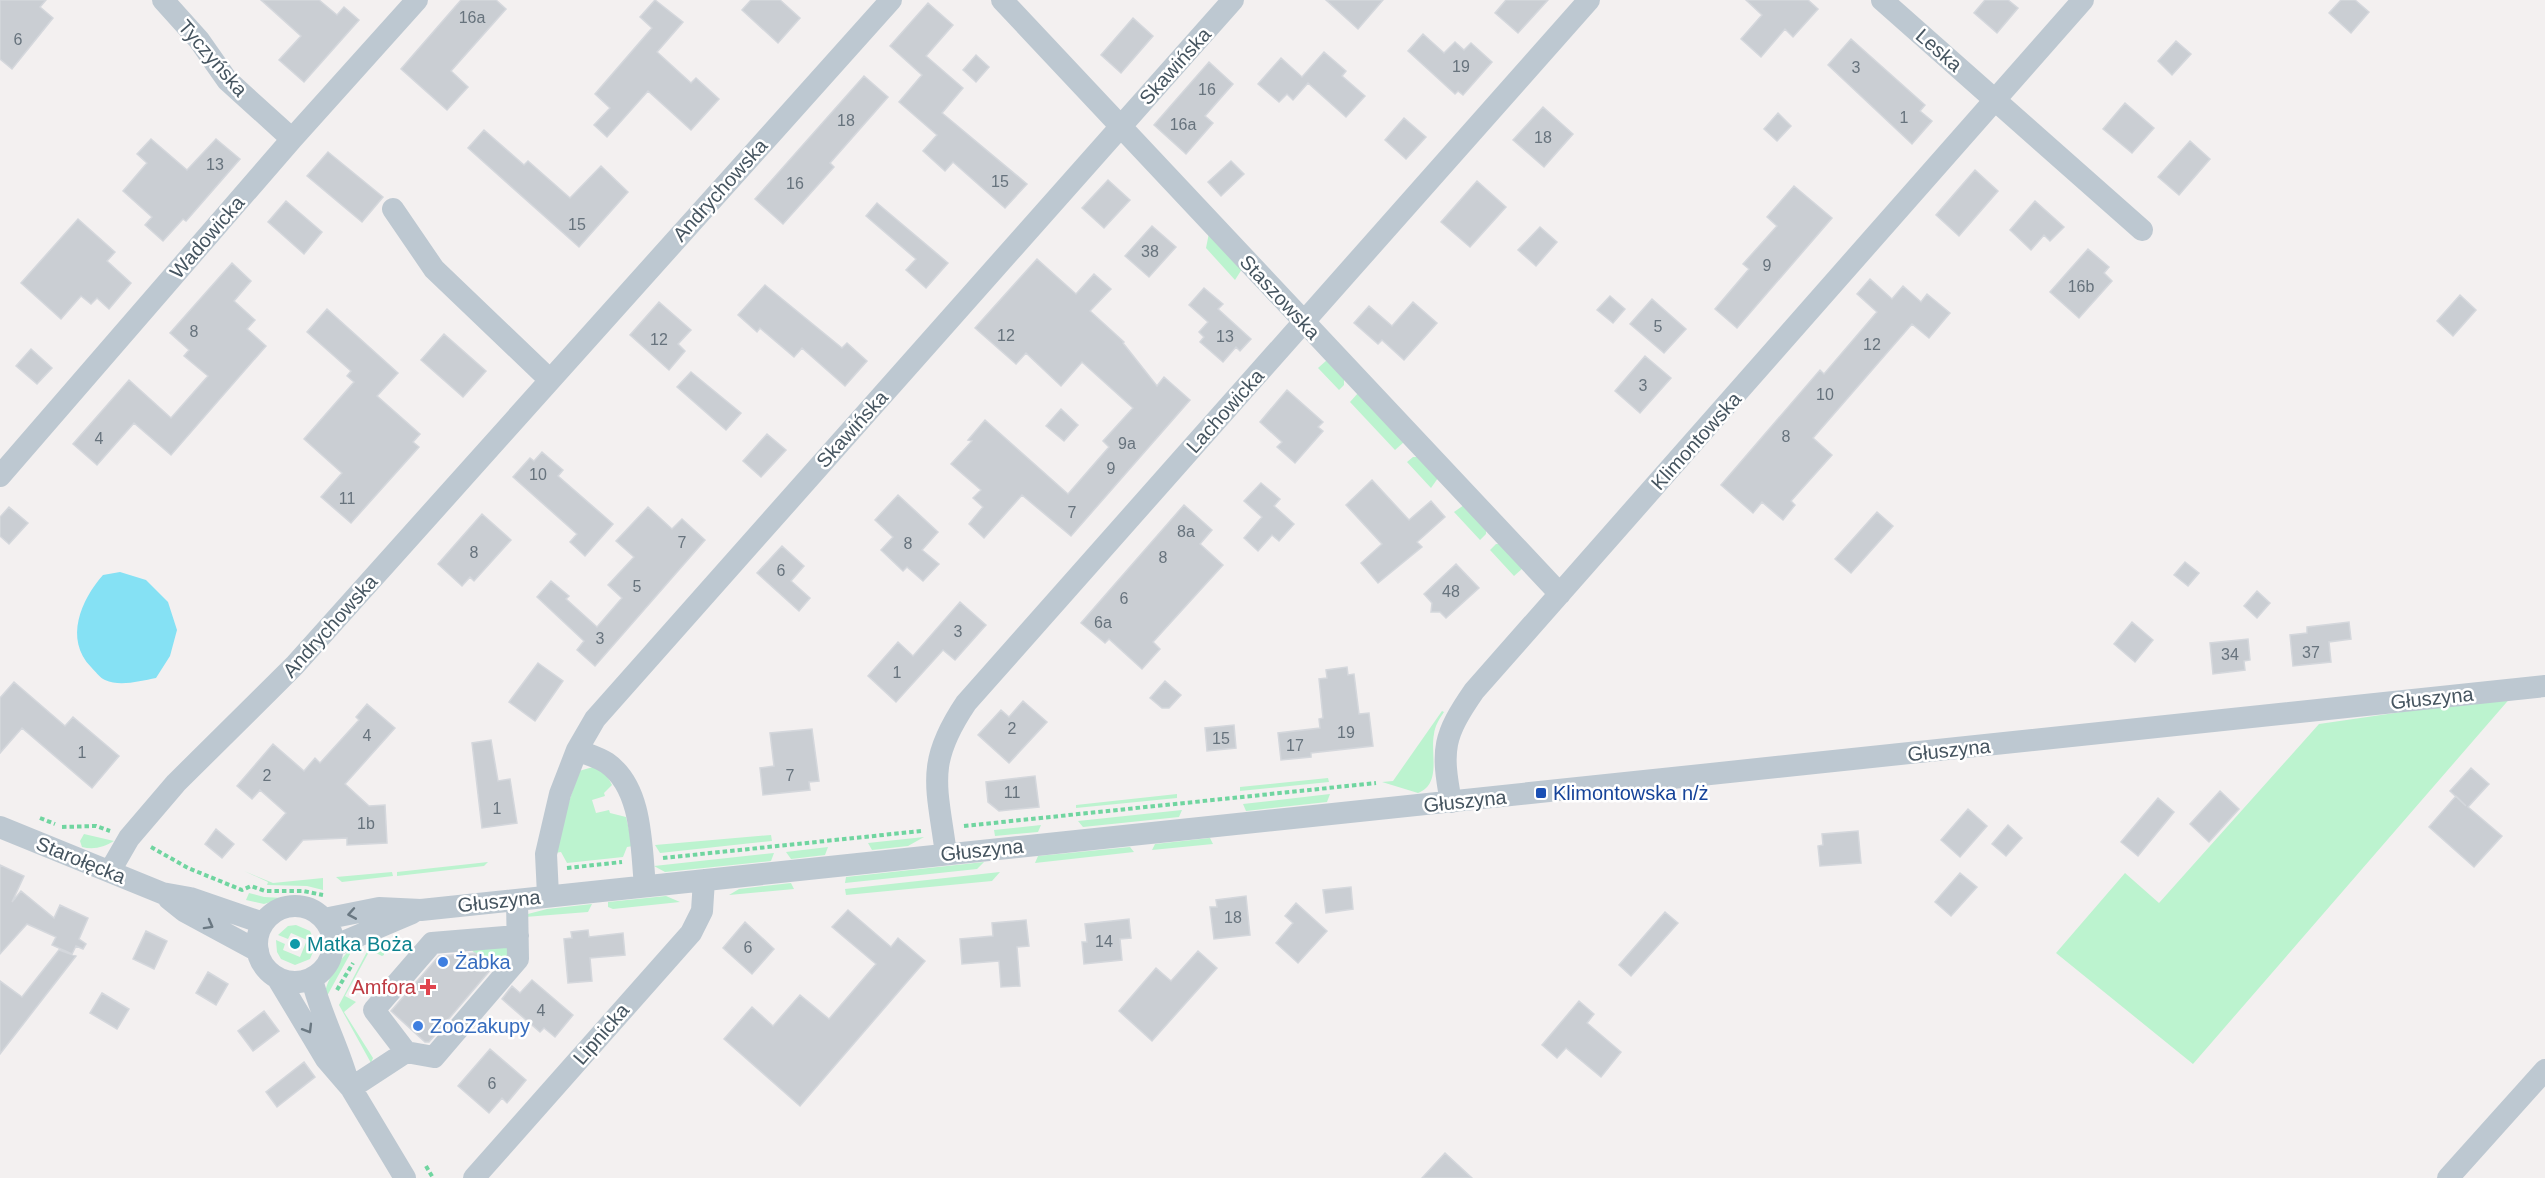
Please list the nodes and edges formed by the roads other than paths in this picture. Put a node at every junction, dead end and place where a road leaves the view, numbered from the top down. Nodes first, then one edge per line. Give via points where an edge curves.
1 (163, 0) edge
2 (417, 0) edge
3 (891, 0) edge
4 (1002, 0) edge
5 (1233, 0) edge
6 (1589, 0) edge
7 (1882, 0) edge
8 (2083, 0) edge
9 (1996, 101) junction
10 (1121, 127) junction
11 (292, 139) junction
12 (393, 209) dead end
13 (2142, 230) dead end
14 (1304, 322) junction
15 (550, 380) junction
16 (0, 476) edge
17 (1560, 594) junction
18 (2545, 686) edge
19 (577, 750) junction
20 (1451, 802) junction
21 (0, 827) edge
22 (946, 854) junction
23 (110, 871) junction
24 (705, 880) junction
25 (645, 886) junction
26 (162, 894) junction
27 (549, 895) junction
28 (517, 900) junction
29 (421, 910) junction
30 (324, 919) junction
31 (263, 923) junction
32 (518, 936) junction
33 (334, 946) junction
34 (258, 951) junction
35 (278, 979) junction
36 (312, 979) junction
37 (406, 1052) junction
38 (2545, 1070) edge
39 (351, 1088) junction
40 (405, 1178) edge
41 (474, 1178) edge
42 (2448, 1178) edge

1 - 11 street, Tyczyńska via 199,40 227,81
2 - 11 street, Wadowicka
3 - 15 street, Andrychowska
4 - 10 street, Staszowska
5 - 10 street, Skawińska
6 - 14 street, Lachowicka
7 - 9 street, Leska
8 - 9 street, Klimontowska
9 - 13 street
9 - 17 street, Klimontowska
10 - 14 street, Staszowska
10 - 19 street, Skawińska via 610,700
11 - 16 street, Wadowicka
12 - 15 street via 434,269
14 - 17 street, Staszowska
14 - 22 street, Lachowicka via 966,703 947,731 935,772
15 - 23 street, Andrychowska via 295,665 176,783 129,838
17 - 20 street, Klimontowska via 1474,692 1452,725 1445,761
18 - 20 street, Głuszyna
19 - 25 street via 605,761 617,771 628,790 637,818
19 - 27 street, Skawińska via 560,794 547,846
20 - 22 street, Głuszyna
21 - 23 street, Starołęcka
22 - 24 street, Głuszyna
23 - 26 street, Starołęcka
24 - 25 street, Głuszyna
24 - 41 street, Lipnicka via 702,911 691,933
25 - 27 street, Głuszyna
26 - 31 street, Starołęcka via 190,898
26 -> 34 street, Starołęcka via 184,911
27 - 28 street, Głuszyna
28 - 29 street, Głuszyna
28 - 32 street
29 -> 30 street, Głuszyna via 379,908
29 - 33 street, Głuszyna
30 - 31 street via 315,911 293,906 281,909
30 - 33 street
31 - 34 street
32 - 37 street via 518,959 434,1057
32 - 37 street via 432,943 374,1011
33 - 36 street via 327,966
34 - 35 street via 268,972
35 - 36 street
35 -> 39 street via 326,1059
36 - 39 street via 320,1011 339,1050
37 - 39 street
38 - 42 street
39 - 40 street

